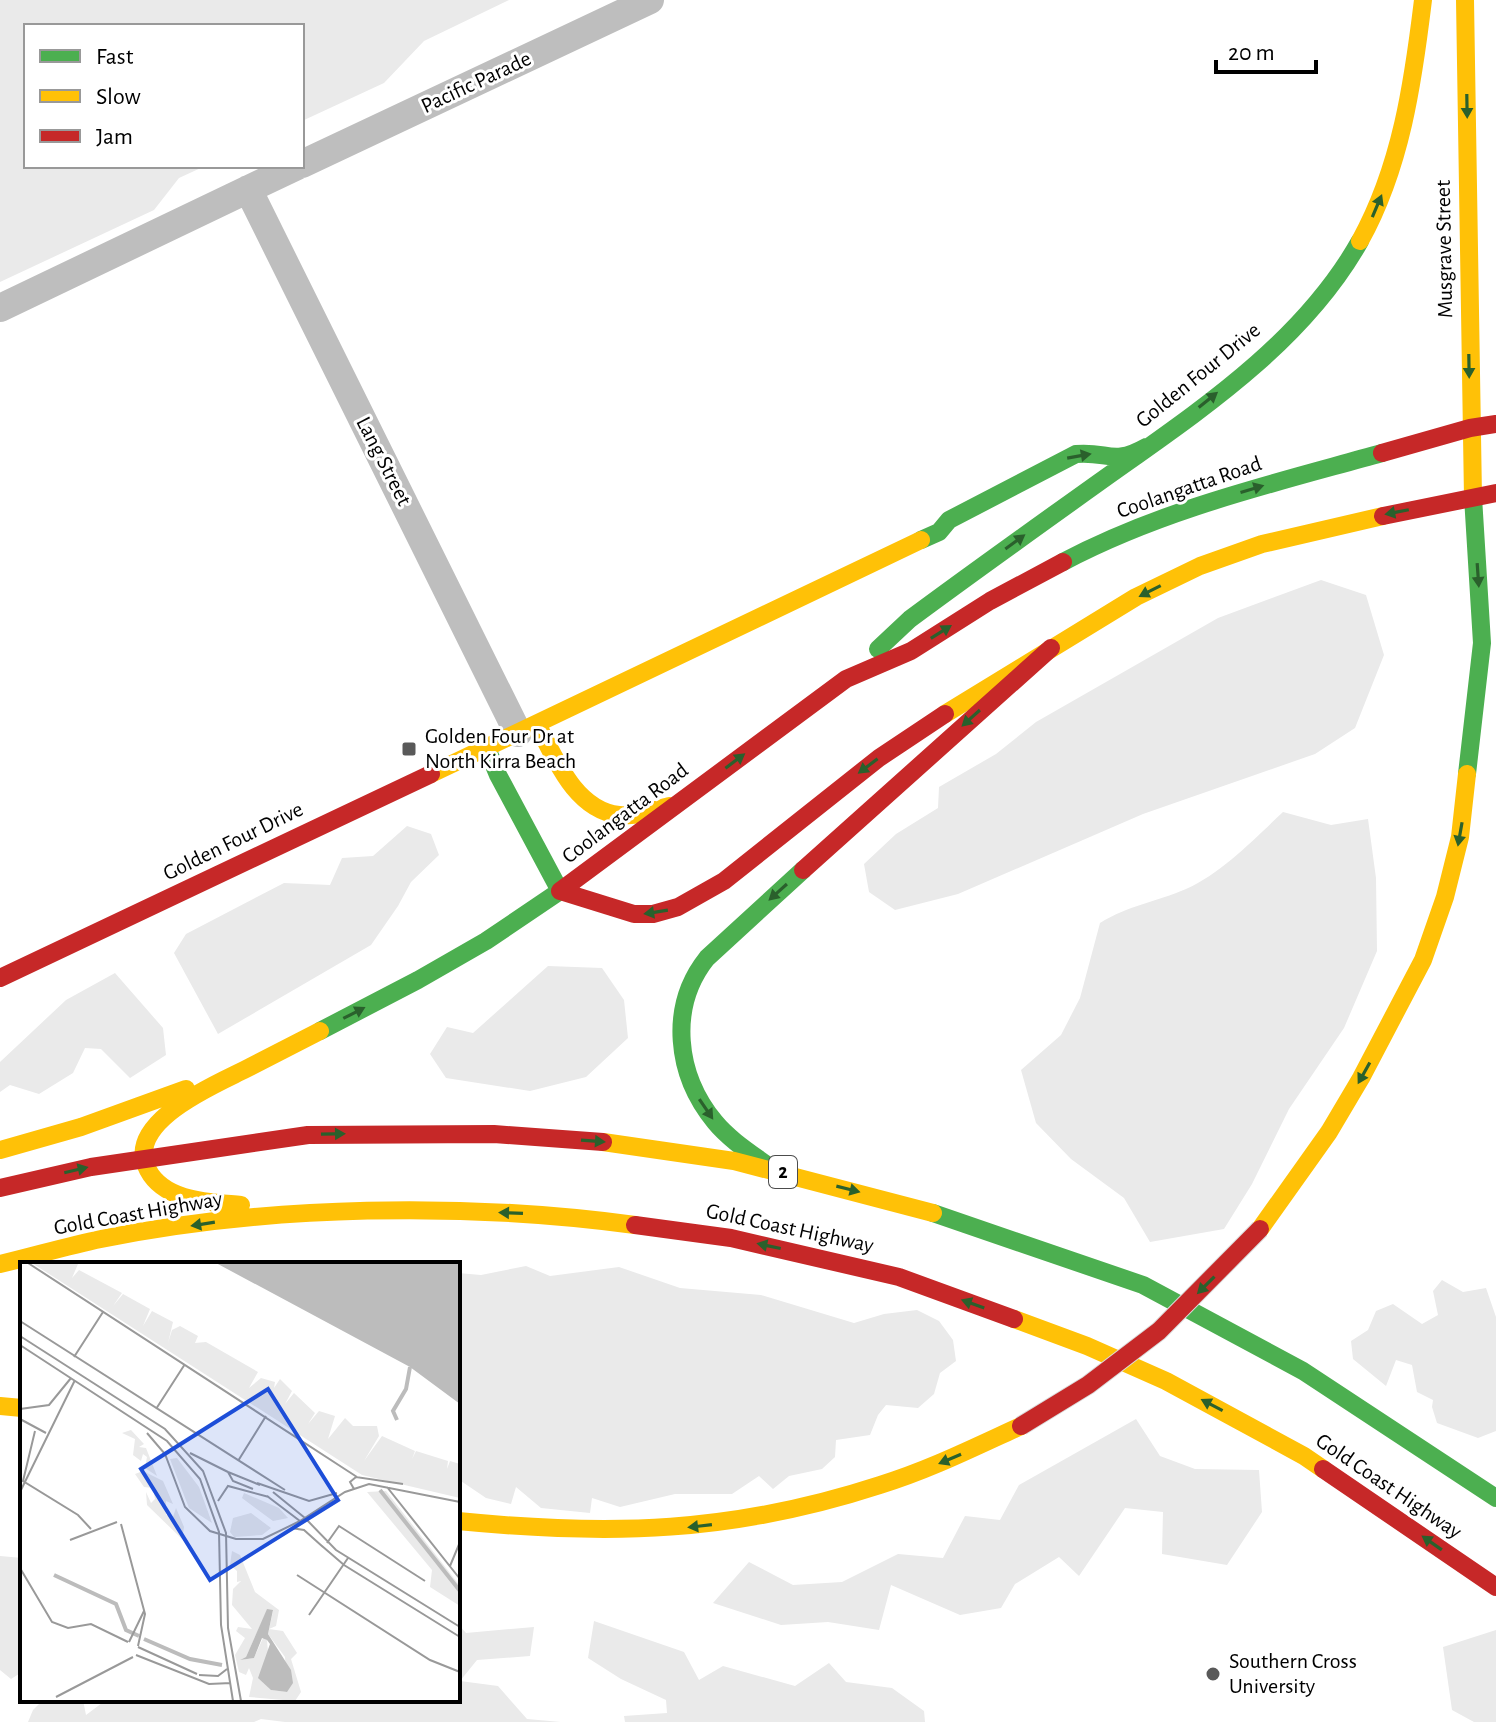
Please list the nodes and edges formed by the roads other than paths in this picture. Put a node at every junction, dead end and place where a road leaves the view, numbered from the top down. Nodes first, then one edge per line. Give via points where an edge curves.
1 (650, 0) edge
2 (1423, 0) edge
3 (1465, 0) edge
4 (304, 163) edge
5 (294, 168) edge
6 (248, 189) junction
7 (0, 308) edge
8 (1496, 424) edge
9 (1470, 428) junction
10 (1146, 447) junction
11 (1496, 493) edge
12 (1473, 497) junction
13 (1496, 610) edge
14 (1482, 643) junction
15 (1051, 648) junction
16 (846, 679) junction
17 (527, 728) junction
18 (486, 746) junction
19 (692, 793) junction
20 (560, 891) junction
21 (0, 978) edge
22 (284, 1047) junction
23 (0, 1150) edge
24 (143, 1158) junction
25 (773, 1170) junction
26 (0, 1188) edge
27 (336, 1212) junction
28 (0, 1264) edge
29 (0, 1406) edge
30 (20, 1408) edge
31 (1496, 1498) edge
32 (460, 1521) edge
33 (1496, 1587) edge

1 - 4 street, Pacific Parade
10 -> 2 main road, Golden Four Drive via 1305,317 1354,253 1393,168
3 -> 9 main road, Musgrave Street
5 - 6 street, Pacific Parade
6 - 7 street, Pacific Parade
6 - 17 street, Lang Street
8 - 9 main road, Coolangatta Road
9 - 12 main road, Musgrave Street
16 -> 9 main road, Coolangatta Road via 911,651 990,601 1135,529 1222,498
16 -> 10 main road, Golden Four Drive via 910,619
17 -> 10 main road, Golden Four Drive via 939,532 949,520 1076,454 1120,460
11 - 12 main road, Coolangatta Road
12 -> 14 main road, Musgrave Street
12 -> 15 main road, Coolangatta Road via 1340,524 1200,566
13 - 14 main road
14 -> 32 main road, bridge via 1460,837 1423,960 1329,1132 1260,1229 1159,1331 1088,1385 975,1449 896,1482 788,1513 638,1532
15 -> 20 main road, Coolangatta Road via 879,758 724,881 688,903 634,914
15 -> 25 main road via 722,942 694,976 680,1022 688,1077 717,1124
19 -> 16 main road, Coolangatta Road
17 - 18 main road, Golden Four Drive
17 - 19 main road via 583,800 598,808 639,815
18 - 20 main road
18 - 21 main road, Golden Four Drive
19 - 20 main road, Coolangatta Road
22 -> 20 main road via 418,980
22 - 23 main road via 96,1122
22 - 24 main road via 170,1110 147,1138
24 -> 25 main road, 2 via 308,1135 462,1134 608,1142
26 -> 24 main road, 2
24 - 27 main road via 152,1176 177,1195
25 -> 31 main road, 2 via 928,1211 1143,1285 1303,1371
27 -> 28 main road, Gold Coast Highway via 102,1239
33 -> 27 main road, Gold Coast Highway via 1304,1456 1166,1381 899,1277 731,1238 625,1222 459,1211
29 - 30 main road

